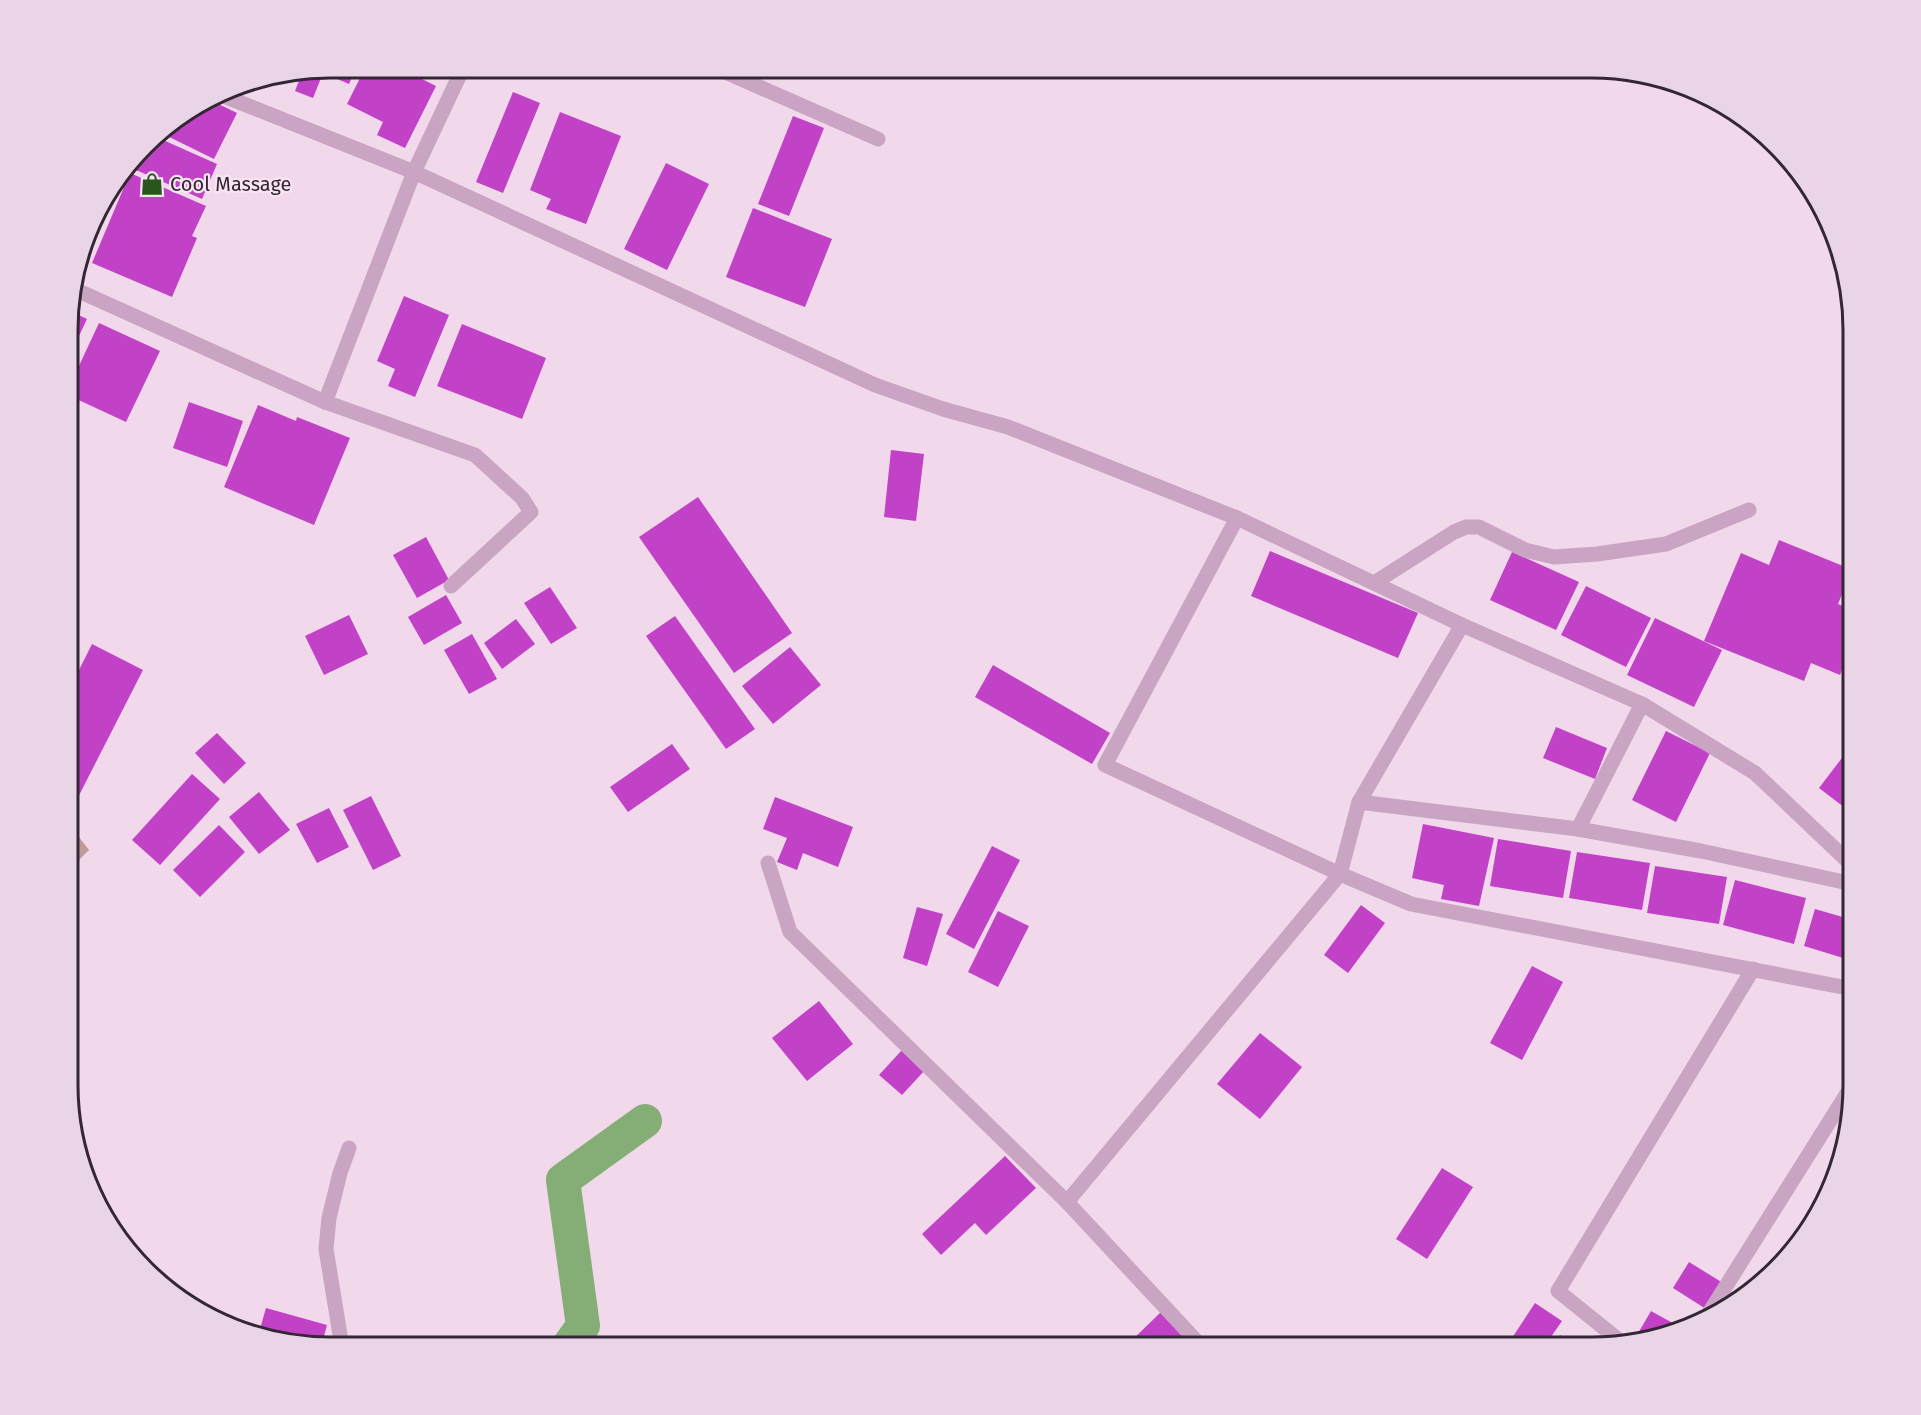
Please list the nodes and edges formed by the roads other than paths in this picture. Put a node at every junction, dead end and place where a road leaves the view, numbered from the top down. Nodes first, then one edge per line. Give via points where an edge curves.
1 (458, 78) edge
2 (739, 78) edge
3 (230, 98) edge
4 (878, 139) dead end
5 (414, 172) junction
6 (81, 292) edge
7 (325, 402) junction
8 (1749, 510) dead end
9 (1237, 518) junction
10 (1374, 583) junction
11 (451, 586) dead end
12 (1462, 625) junction
13 (1642, 704) junction
14 (1359, 802) junction
15 (1578, 829) junction
16 (1843, 857) edge
17 (768, 863) dead end
18 (1340, 874) junction
19 (1843, 882) edge
20 (1753, 969) junction
21 (1843, 986) edge
22 (1842, 1101) edge
23 (350, 1148) dead end
24 (1067, 1202) junction
25 (1714, 1305) edge
26 (1613, 1336) edge
27 (340, 1337) edge
28 (1193, 1337) edge

1 - 5 street
2 - 4 street
3 - 5 street
5 - 7 street
5 - 9 street via 874,385 943,410 1008,427
6 - 7 street
7 - 11 street via 475,454 522,498 531,512
8 - 10 street via 1666,544 1597,555 1554,557 1525,550 1479,527 1466,527
9 - 10 street
9 - 18 street via 1105,765
10 - 12 street
12 - 13 street
12 - 14 street
13 - 15 street
13 - 16 street via 1755,773
14 - 15 street
14 - 18 street
15 - 19 street
17 - 24 street via 790,932
18 - 20 street via 1411,904
18 - 24 street
20 - 21 street
20 - 26 street via 1558,1291
22 - 25 street
23 - 27 street via 329,1218 326,1249
24 - 28 street

